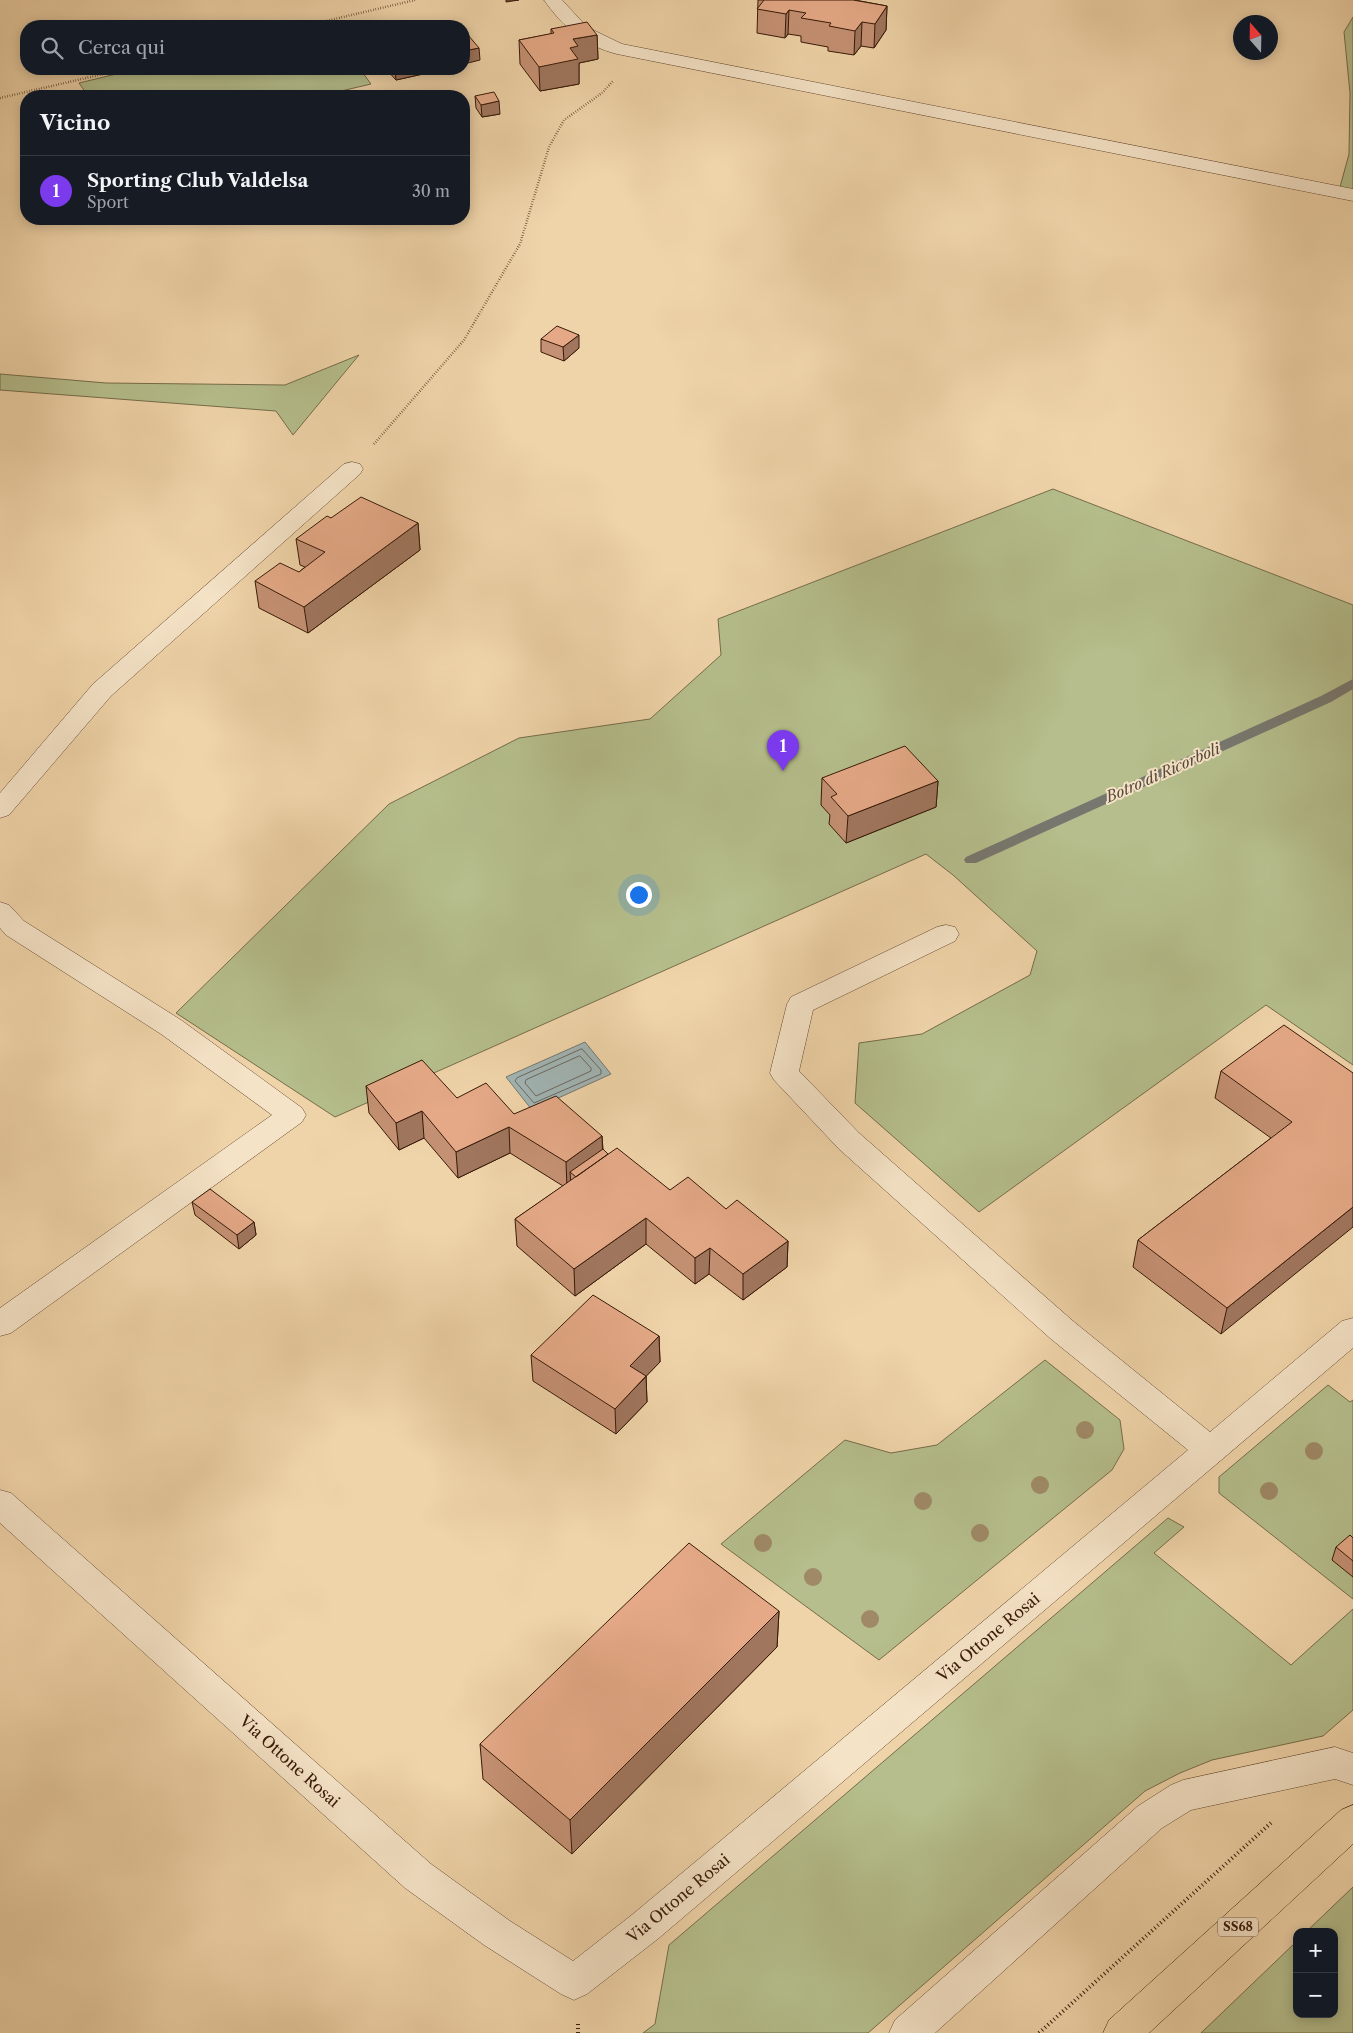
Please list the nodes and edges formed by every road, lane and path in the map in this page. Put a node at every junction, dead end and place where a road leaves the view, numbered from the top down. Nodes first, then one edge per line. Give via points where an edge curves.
1 (415, 0) edge
2 (553, 0) edge
3 (330, 20) edge
4 (645, 53) junction
5 (99, 75) edge
6 (34, 90) edge
7 (20, 93) edge
8 (0, 98) edge
9 (1353, 195) edge
10 (352, 470) joint
11 (0, 809) edge
12 (0, 912) edge
13 (946, 934) dead end
14 (0, 1324) edge
15 (1353, 1330) edge
16 (1210, 1451) junction
17 (0, 1503) edge
18 (1353, 1769) edge
19 (1275, 1820) dead end
20 (1353, 1820) edge
21 (908, 2033) edge
22 (1039, 2033) edge
23 (1122, 2033) edge

1 - 3 path
2 - 4 street via 582,33 617,49
4 - 9 street
4 - 10 path via 625,67 602,94 564,120 549,147 520,244 464,340
5 - 6 path
7 - 8 path
10 - 11 street via 102,690
12 - 14 street via 15,928 171,1027 292,1115
13 - 16 street via 801,1004 784,1073 863,1154 1062,1330
15 - 16 street, Via Ottone Rosai
16 - 17 street, Via Ottone Rosai via 646,1926 574,1982 497,1933 418,1876
18 - 21 street via 1335,1763 1183,1796 1150,1817
19 - 22 path
20 - 23 main road, SS68

